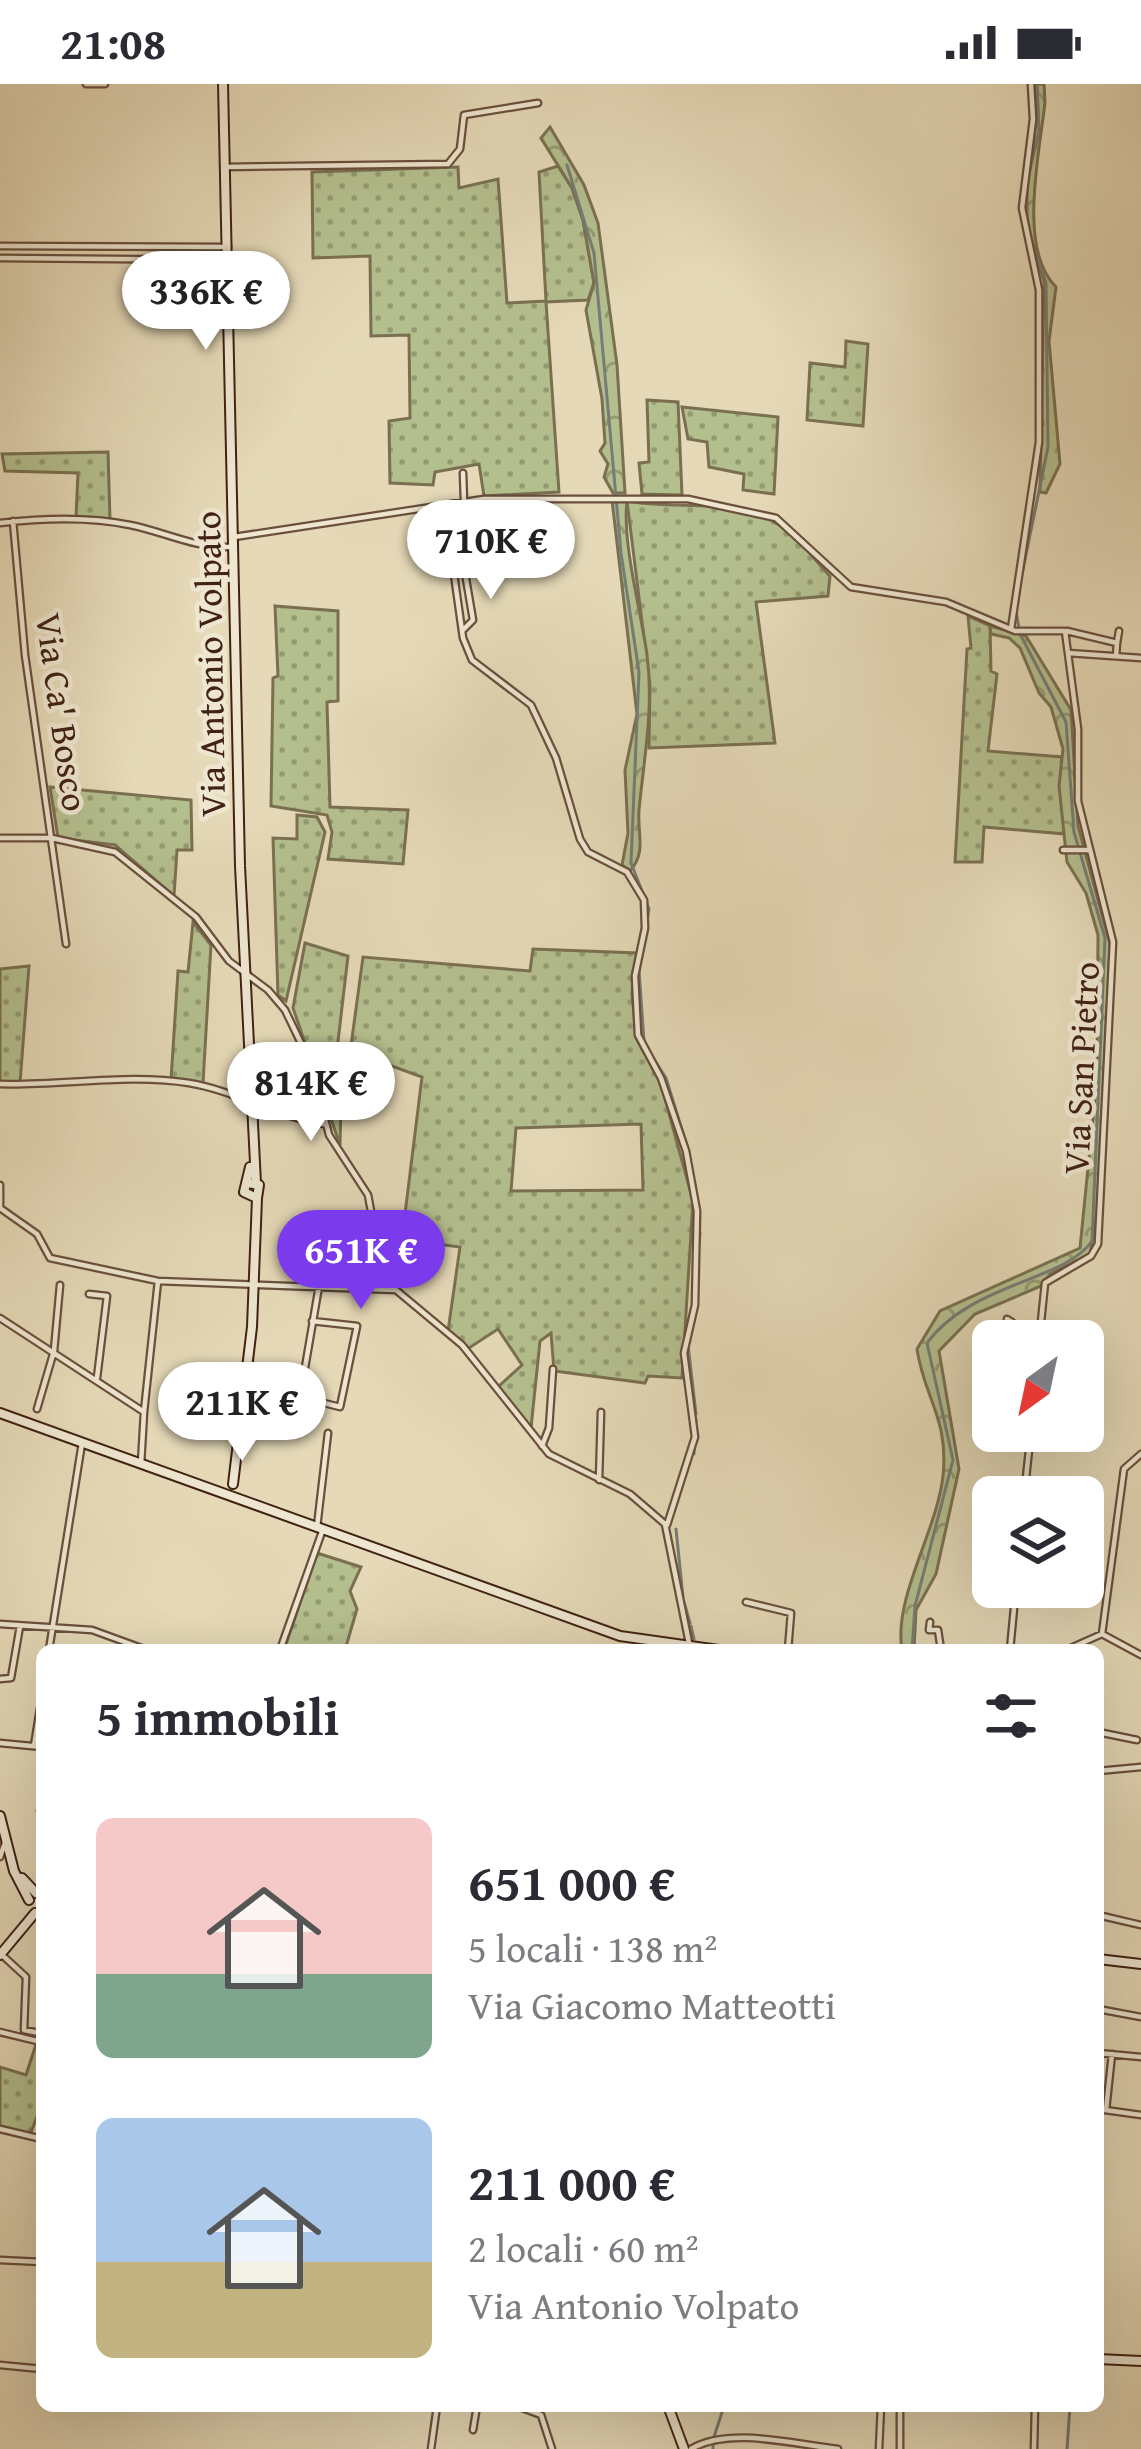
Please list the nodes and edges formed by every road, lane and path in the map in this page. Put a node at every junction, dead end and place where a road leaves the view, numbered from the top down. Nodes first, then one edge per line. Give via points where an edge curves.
1 (86, 84) edge
2 (106, 84) edge
3 (223, 84) edge
4 (1031, 84) edge
5 (538, 103) dead end
6 (224, 166) junction
7 (3, 246) edge
8 (227, 247) junction
9 (3, 258) edge
10 (228, 260) junction
11 (464, 474) dead end
12 (464, 502) junction
13 (433, 508) junction
14 (14, 521) junction
15 (0, 523) edge
16 (234, 542) junction
17 (460, 543) dead end
18 (1016, 630) junction
19 (1065, 631) junction
20 (1119, 631) dead end
21 (462, 632) junction
22 (1117, 643) junction
23 (1068, 653) junction
24 (1115, 656) junction
25 (1141, 658) edge
26 (0, 838) edge
27 (52, 838) junction
28 (1064, 850) dead end
29 (1082, 850) junction
30 (66, 944) dead end
31 (244, 975) junction
32 (0, 1084) edge
33 (249, 1102) junction
34 (324, 1124) junction
35 (0, 1185) edge
36 (0, 1209) edge
37 (158, 1281) junction
38 (254, 1284) junction
39 (60, 1285) dead end
40 (319, 1286) junction
41 (395, 1290) junction
42 (89, 1294) dead end
43 (0, 1318) edge
44 (1041, 1320) edge
45 (312, 1321) junction
46 (54, 1351) junction
47 (553, 1369) dead end
48 (97, 1378) junction
49 (37, 1409) dead end
50 (144, 1412) junction
51 (601, 1412) dead end
52 (0, 1413) edge
53 (328, 1432) dead end
54 (82, 1442) junction
55 (542, 1446) junction
56 (1141, 1454) edge
57 (141, 1464) junction
58 (599, 1480) junction
59 (233, 1490) junction
60 (667, 1526) junction
61 (320, 1528) junction
62 (746, 1602) dead end
63 (1014, 1608) edge
64 (930, 1622) dead end
65 (0, 1624) edge
66 (20, 1626) junction
67 (53, 1626) junction
68 (1102, 1634) junction
69 (689, 1643) junction
70 (51, 1644) edge
71 (130, 1644) edge
72 (282, 1644) edge
73 (693, 1644) edge
74 (788, 1644) edge
75 (940, 1644) edge
76 (1011, 1644) edge
77 (1080, 1644) edge
78 (1141, 1655) edge
79 (0, 1679) edge
80 (1104, 1733) edge
81 (1137, 1739) dead end
82 (0, 1743) edge
83 (36, 1747) edge
84 (1141, 1767) edge
85 (1104, 1770) edge
86 (0, 1816) edge
87 (6, 1863) edge
88 (36, 1901) edge
89 (36, 1907) edge
90 (1104, 1916) edge
91 (1141, 1925) edge
92 (0, 1955) edge
93 (1104, 1960) edge
94 (1141, 1964) edge
95 (1104, 2010) edge
96 (1141, 2017) edge
97 (0, 2032) edge
98 (36, 2032) edge
99 (36, 2041) edge
100 (1104, 2053) edge
101 (1112, 2054) junction
102 (1141, 2057) edge
103 (1104, 2099) edge
104 (1104, 2110) edge
105 (1141, 2113) edge
106 (0, 2129) edge
107 (36, 2138) edge
108 (0, 2260) edge
109 (36, 2262) edge
110 (1104, 2359) edge
111 (1141, 2361) edge
112 (0, 2365) edge
113 (36, 2368) edge
114 (436, 2412) edge
115 (476, 2412) edge
116 (538, 2412) edge
117 (671, 2412) edge
118 (881, 2412) edge
119 (900, 2412) edge
120 (1035, 2412) edge
121 (472, 2430) dead end
122 (744, 2440) junction
123 (794, 2447) edge
124 (431, 2449) edge
125 (553, 2449) edge
126 (688, 2449) edge
127 (743, 2449) edge
128 (838, 2449) edge
129 (879, 2449) edge
130 (900, 2449) edge
131 (1034, 2449) edge

1 - 2 street
3 - 6 street, Via Antonio Volpato
4 - 18 street via 1022,208 1039,290 1039,442
5 - 6 street via 464,115 460,149 448,164
6 - 8 street, Via Antonio Volpato
7 - 8 street
7 - 9 street
8 - 10 street, Via Antonio Volpato
9 - 10 street
10 - 16 street, Via Antonio Volpato
11 - 12 street
12 - 13 street
12 - 18 street via 611,495 758,512 790,527 851,587 946,602
13 - 16 street
13 - 21 street via 452,553
14 - 15 street
14 - 16 street via 122,523 202,547
14 - 27 street, Via Ca' Bosco
16 - 31 street, Via Antonio Volpato
17 - 21 street via 473,620
18 - 19 street
19 - 22 street
19 - 23 street, Via San Pietro
20 - 22 street
21 - 60 street via 472,660 531,705 588,852 627,872 644,900 638,1036 668,1096 697,1211 684,1353 695,1437
22 - 24 street
23 - 24 street
23 - 29 street, Via San Pietro
24 - 25 street
26 - 27 street
27 - 30 street, Via Ca' Bosco
27 - 31 street via 124,858 196,917
28 - 29 street
29 - 44 street, Via San Pietro via 1113,953 1099,1234 1091,1256 1045,1283
31 - 33 street, Via Antonio Volpato
31 - 34 street via 285,1010 311,1064
32 - 33 street via 182,1082
33 - 34 street
33 - 38 street, Via Antonio Volpato
34 - 41 street via 368,1195 379,1260
35 - 36 street
36 - 37 street via 37,1234 50,1258
37 - 38 street
37 - 50 street
38 - 40 street
38 - 59 street
39 - 46 street
40 - 41 street
40 - 45 street
41 - 55 street via 462,1345
42 - 48 street via 107,1296
43 - 46 street
45 - 45 street via 301,1398 340,1407 357,1326
46 - 48 street
46 - 49 street
47 - 55 street
48 - 50 street
50 - 57 street
51 - 58 street
52 - 54 street
53 - 61 street
54 - 57 street
54 - 67 street
55 - 58 street
56 - 68 street via 1124,1469
57 - 59 street
58 - 60 street
59 - 61 street
60 - 69 street
61 - 69 street via 620,1636
61 - 72 street
62 - 74 street via 791,1613
63 - 76 street
64 - 75 street
65 - 66 street
66 - 67 street
66 - 79 street via 11,1678
67 - 70 street
67 - 71 street
68 - 77 street
68 - 78 street
69 - 73 street
80 - 81 street
82 - 83 street
84 - 85 street
86 - 87 street
87 - 88 street
89 - 92 street
90 - 91 street
92 - 98 street via 26,1977 24,2030
93 - 94 street
95 - 96 street
97 - 99 street
100 - 101 street
101 - 102 street
101 - 103 street
104 - 105 street
106 - 107 street
108 - 109 street
110 - 111 street
112 - 113 street
114 - 124 street
115 - 121 street
116 - 125 street
117 - 126 street
118 - 129 street
119 - 130 street
120 - 131 street
122 - 123 street
122 - 126 street
122 - 127 street
123 - 128 street

